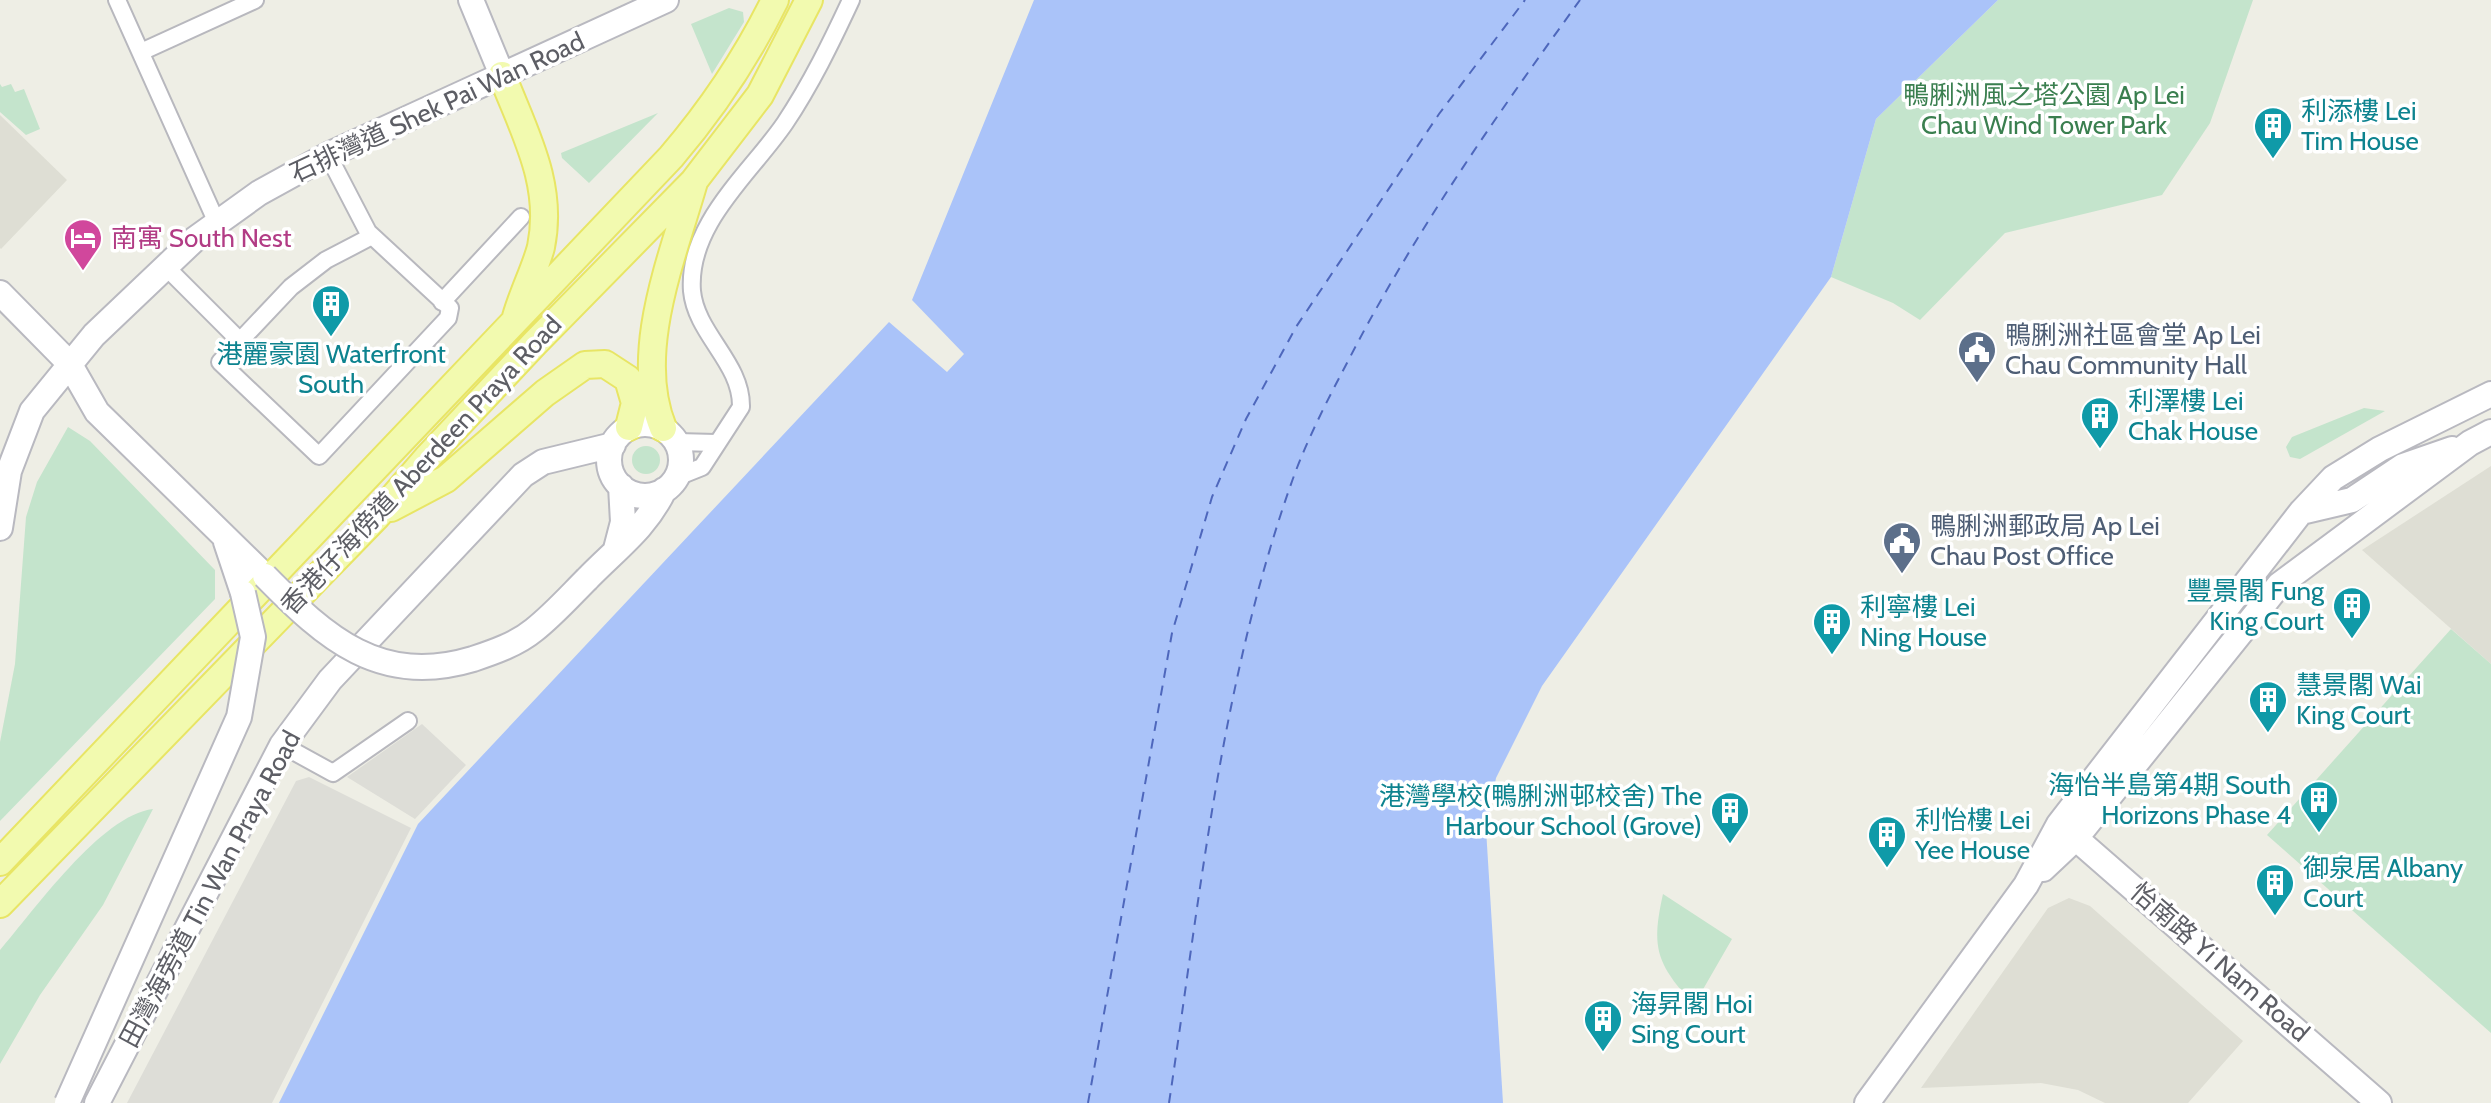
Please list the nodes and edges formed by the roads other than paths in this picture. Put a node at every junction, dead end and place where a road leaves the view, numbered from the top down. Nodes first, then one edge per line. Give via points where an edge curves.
1 (117, 0) edge
2 (255, 0) edge
3 (471, 0) edge
4 (666, 0) edge
5 (775, 0) edge
6 (809, 0) edge
7 (851, 0) edge
8 (141, 52) junction
9 (502, 75) junction
10 (328, 155) junction
11 (694, 181) junction
12 (521, 217) dead end
13 (217, 223) junction
14 (372, 236) junction
15 (165, 266) junction
16 (0, 293) edge
17 (442, 302) junction
18 (516, 317) junction
19 (240, 341) junction
20 (69, 363) junction
21 (2491, 394) edge
22 (670, 435) junction
23 (2480, 437) edge
24 (716, 443) junction
25 (618, 457) junction
26 (670, 483) junction
27 (2301, 512) junction
28 (377, 516) junction
29 (0, 528) edge
30 (224, 537) junction
31 (616, 549) junction
32 (408, 721) dead end
33 (282, 745) junction
34 (2067, 831) junction
35 (0, 862) edge
36 (0, 904) edge
37 (1874, 1095) edge
38 (67, 1103) edge
39 (97, 1103) edge
40 (2379, 1103) edge

1 - 8 street
2 - 8 street
3 - 9 main road
4 - 9 main road, 石排灣道 Shek Pai Wan Road
5 - 18 main road, 香港仔海傍道 Aberdeen Praya Road via 704,118
6 - 11 main road, 香港仔海傍道 Aberdeen Praya Road via 760,95
7 - 24 street via 800,99 725,199 702,240 693,272 696,310 732,370 741,397 741,407
8 - 13 street
9 - 10 main road, 石排灣道 Shek Pai Wan Road
9 - 18 main road via 546,197 540,249
10 - 13 main road, 石排灣道 Shek Pai Wan Road
10 - 14 street
11 - 22 main road via 656,310 653,397
11 - 28 main road, 香港仔海傍道 Aberdeen Praya Road via 535,343
12 - 17 street
13 - 15 main road, 石排灣道 Shek Pai Wan Road
14 - 17 street
14 - 19 street via 326,260 291,287
15 - 19 street
15 - 20 main road, 石排灣道 Shek Pai Wan Road
16 - 20 main road
17 - 19 street via 450,308 448,318 319,456 220,362
18 - 35 main road, 香港仔海傍道 Aberdeen Praya Road
20 - 29 main road, 石排灣道 Shek Pai Wan Road via 22,430
20 - 30 main road via 97,412
21 - 27 main road via 2333,478
22 - 24 street
22 - 25 main road via 641,424
22 - 26 main road via 681,464
23 - 27 main road via 2403,466 2352,500
23 - 34 main road via 2279,585
24 - 26 street via 702,467
25 - 26 main road via 643,496
25 - 28 main road via 635,403 628,379 605,364 585,365 446,479
25 - 31 main road via 623,522
25 - 33 main road, 田灣海旁道 Tin Wan Praya Road via 575,455 543,462 523,475 330,680
26 - 31 main road via 652,516
27 - 34 main road
28 - 36 main road, 香港仔海傍道 Aberdeen Praya Road
30 - 31 main road, bridge via 321,630 348,648 412,669 439,668 509,645 533,631
30 - 38 main road, bridge via 253,637 239,717
32 - 33 street via 333,773
33 - 39 main road, 田灣海旁道 Tin Wan Praya Road
34 - 37 main road
34 - 40 main road, 怡南路 Yi Nam Road

